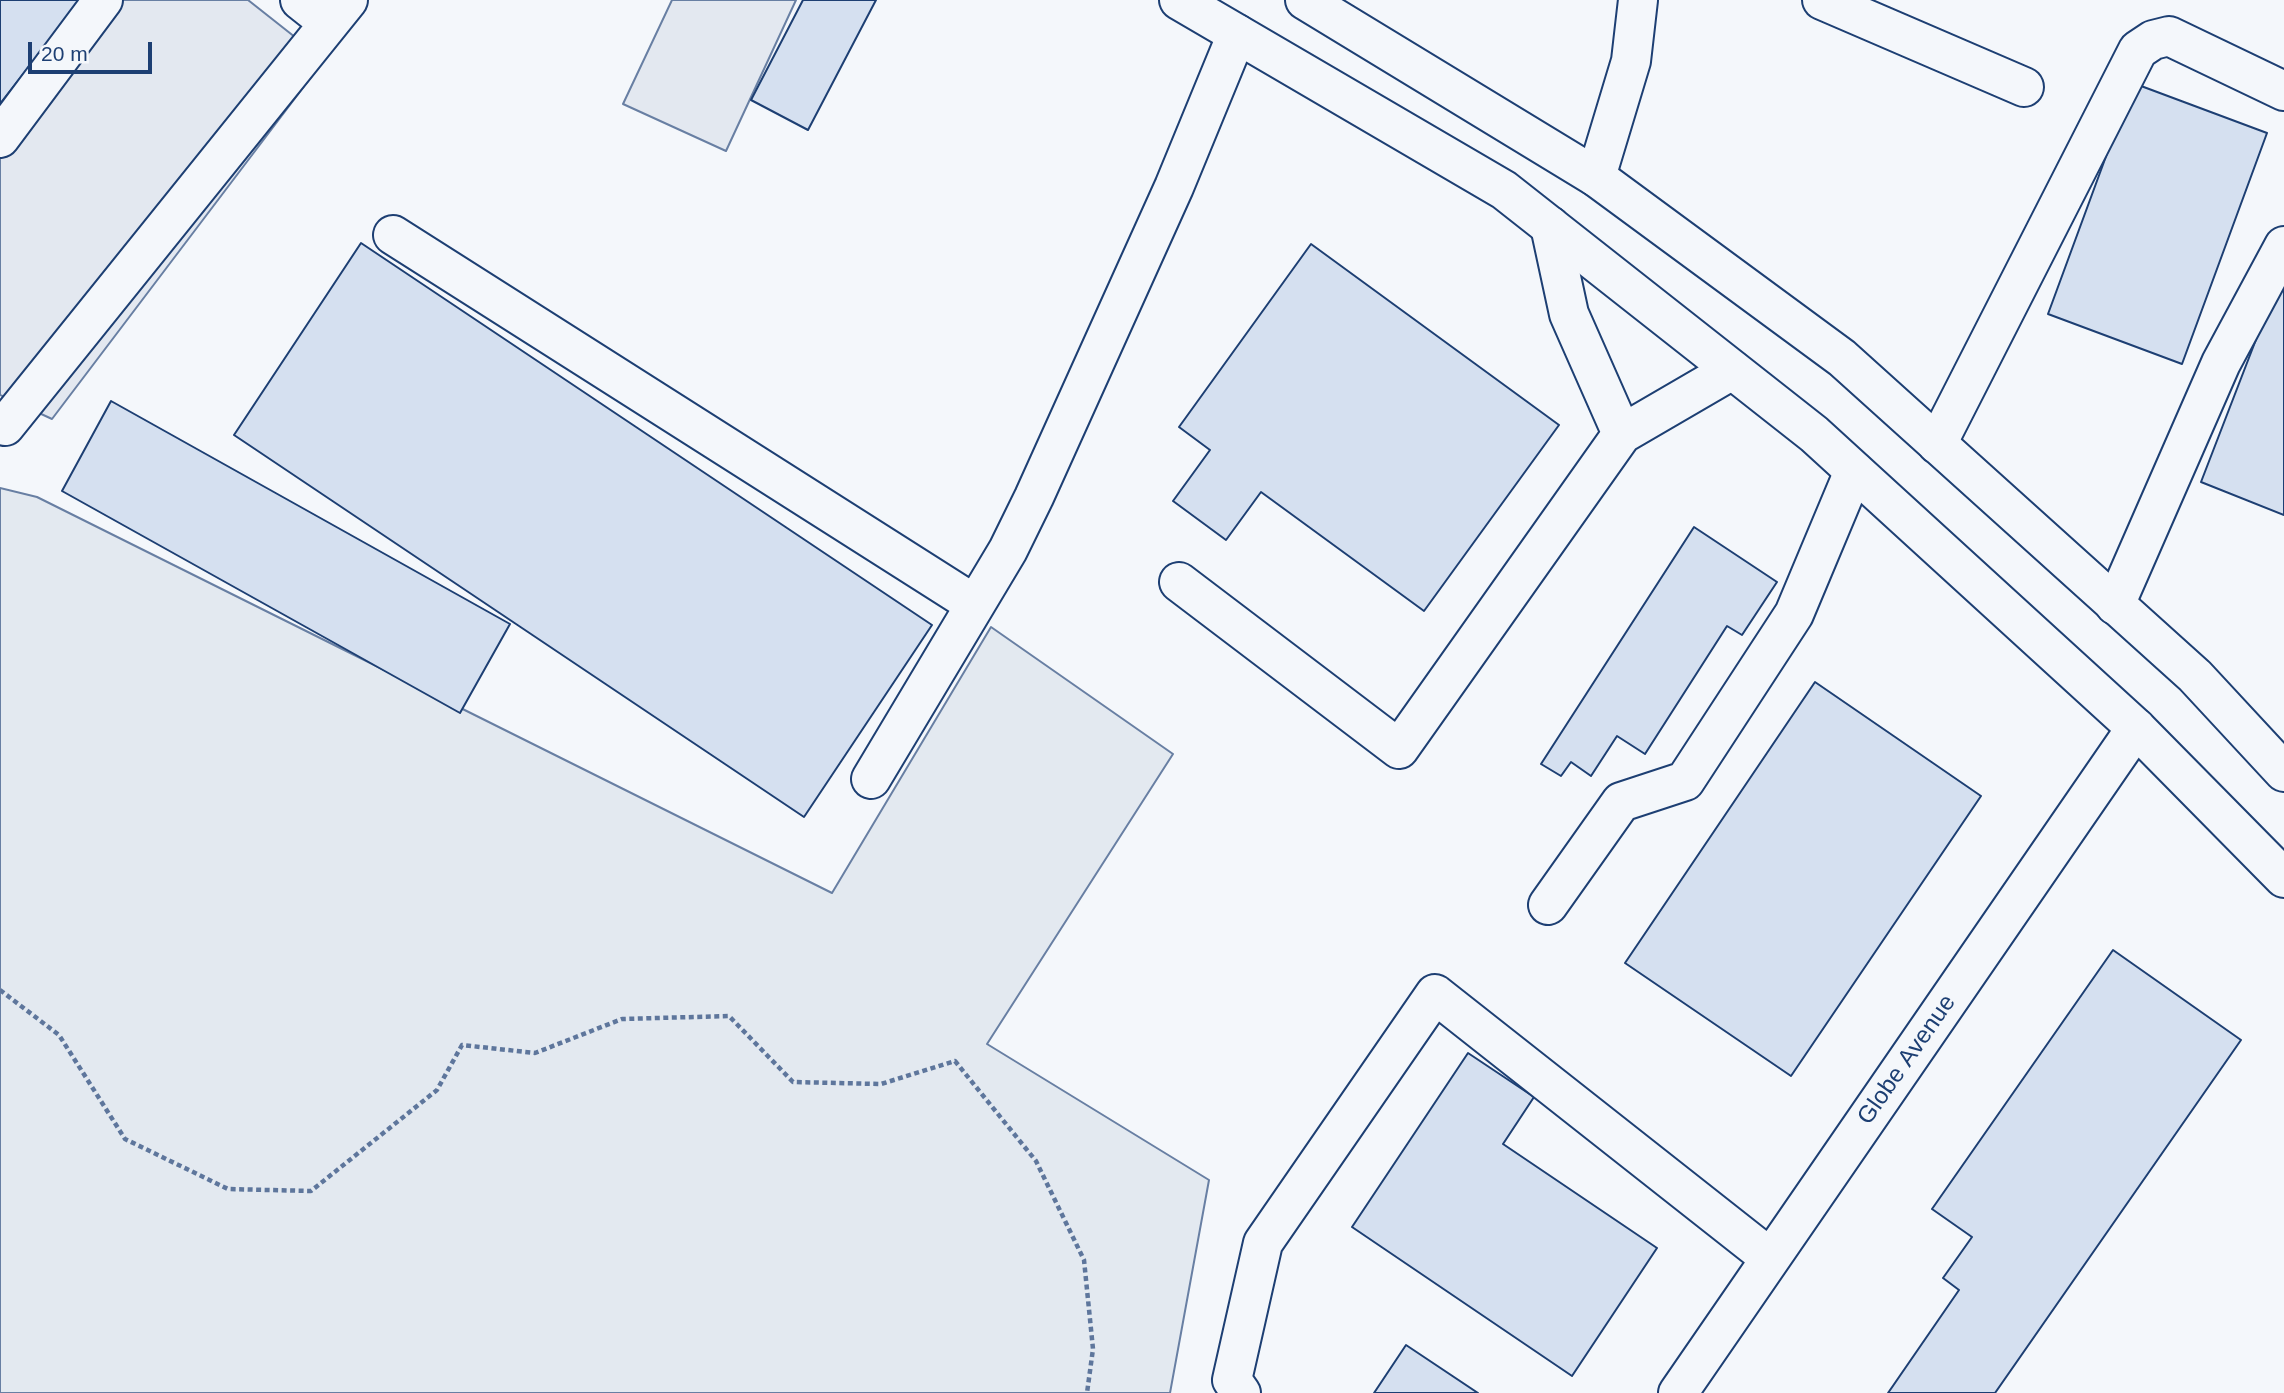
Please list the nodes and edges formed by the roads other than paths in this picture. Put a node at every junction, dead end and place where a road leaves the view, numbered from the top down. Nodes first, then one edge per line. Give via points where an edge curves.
1 (103, 0) edge
2 (300, 0) edge
3 (1179, 0) edge
4 (1306, 0) edge
5 (1638, 0) edge
6 (1822, 0) edge
7 (339, 12) edge
8 (1237, 34) junction
9 (2024, 87) dead end
10 (2284, 91) edge
11 (0, 138) edge
12 (1596, 177) junction
13 (1550, 226) junction
14 (393, 235) dead end
15 (2284, 246) edge
16 (1732, 370) junction
17 (0, 424) edge
18 (1622, 434) junction
19 (1937, 444) junction
20 (1854, 471) junction
21 (1179, 582) dead end
22 (974, 604) junction
23 (2115, 605) junction
24 (2136, 728) junction
25 (2284, 772) edge
26 (871, 779) dead end
27 (2284, 878) edge
28 (1548, 905) dead end
29 (1770, 1258) junction
30 (1241, 1393) edge
31 (1678, 1393) edge

1 - 11 main road
2 - 7 main road
3 - 8 main road
4 - 12 main road
5 - 12 main road via 1631,61
6 - 9 main road
7 - 17 main road via 5,426
8 - 13 main road via 1504,190
8 - 22 main road via 1108,338 1034,497
10 - 19 main road via 2169,36 2138,50
12 - 19 main road via 1842,358
13 - 16 main road
13 - 18 main road via 1569,314
14 - 22 main road
15 - 23 main road via 2221,363
16 - 18 main road
16 - 20 main road
18 - 21 main road via 1399,749
19 - 23 main road
20 - 24 main road
20 - 28 main road via 1794,614 1685,781 1621,802
22 - 26 main road
23 - 25 main road via 2194,676
24 - 27 main road
24 - 29 main road, Globe Avenue
29 - 30 main road via 1435,994 1263,1243 1232,1380
29 - 31 main road, Globe Avenue

